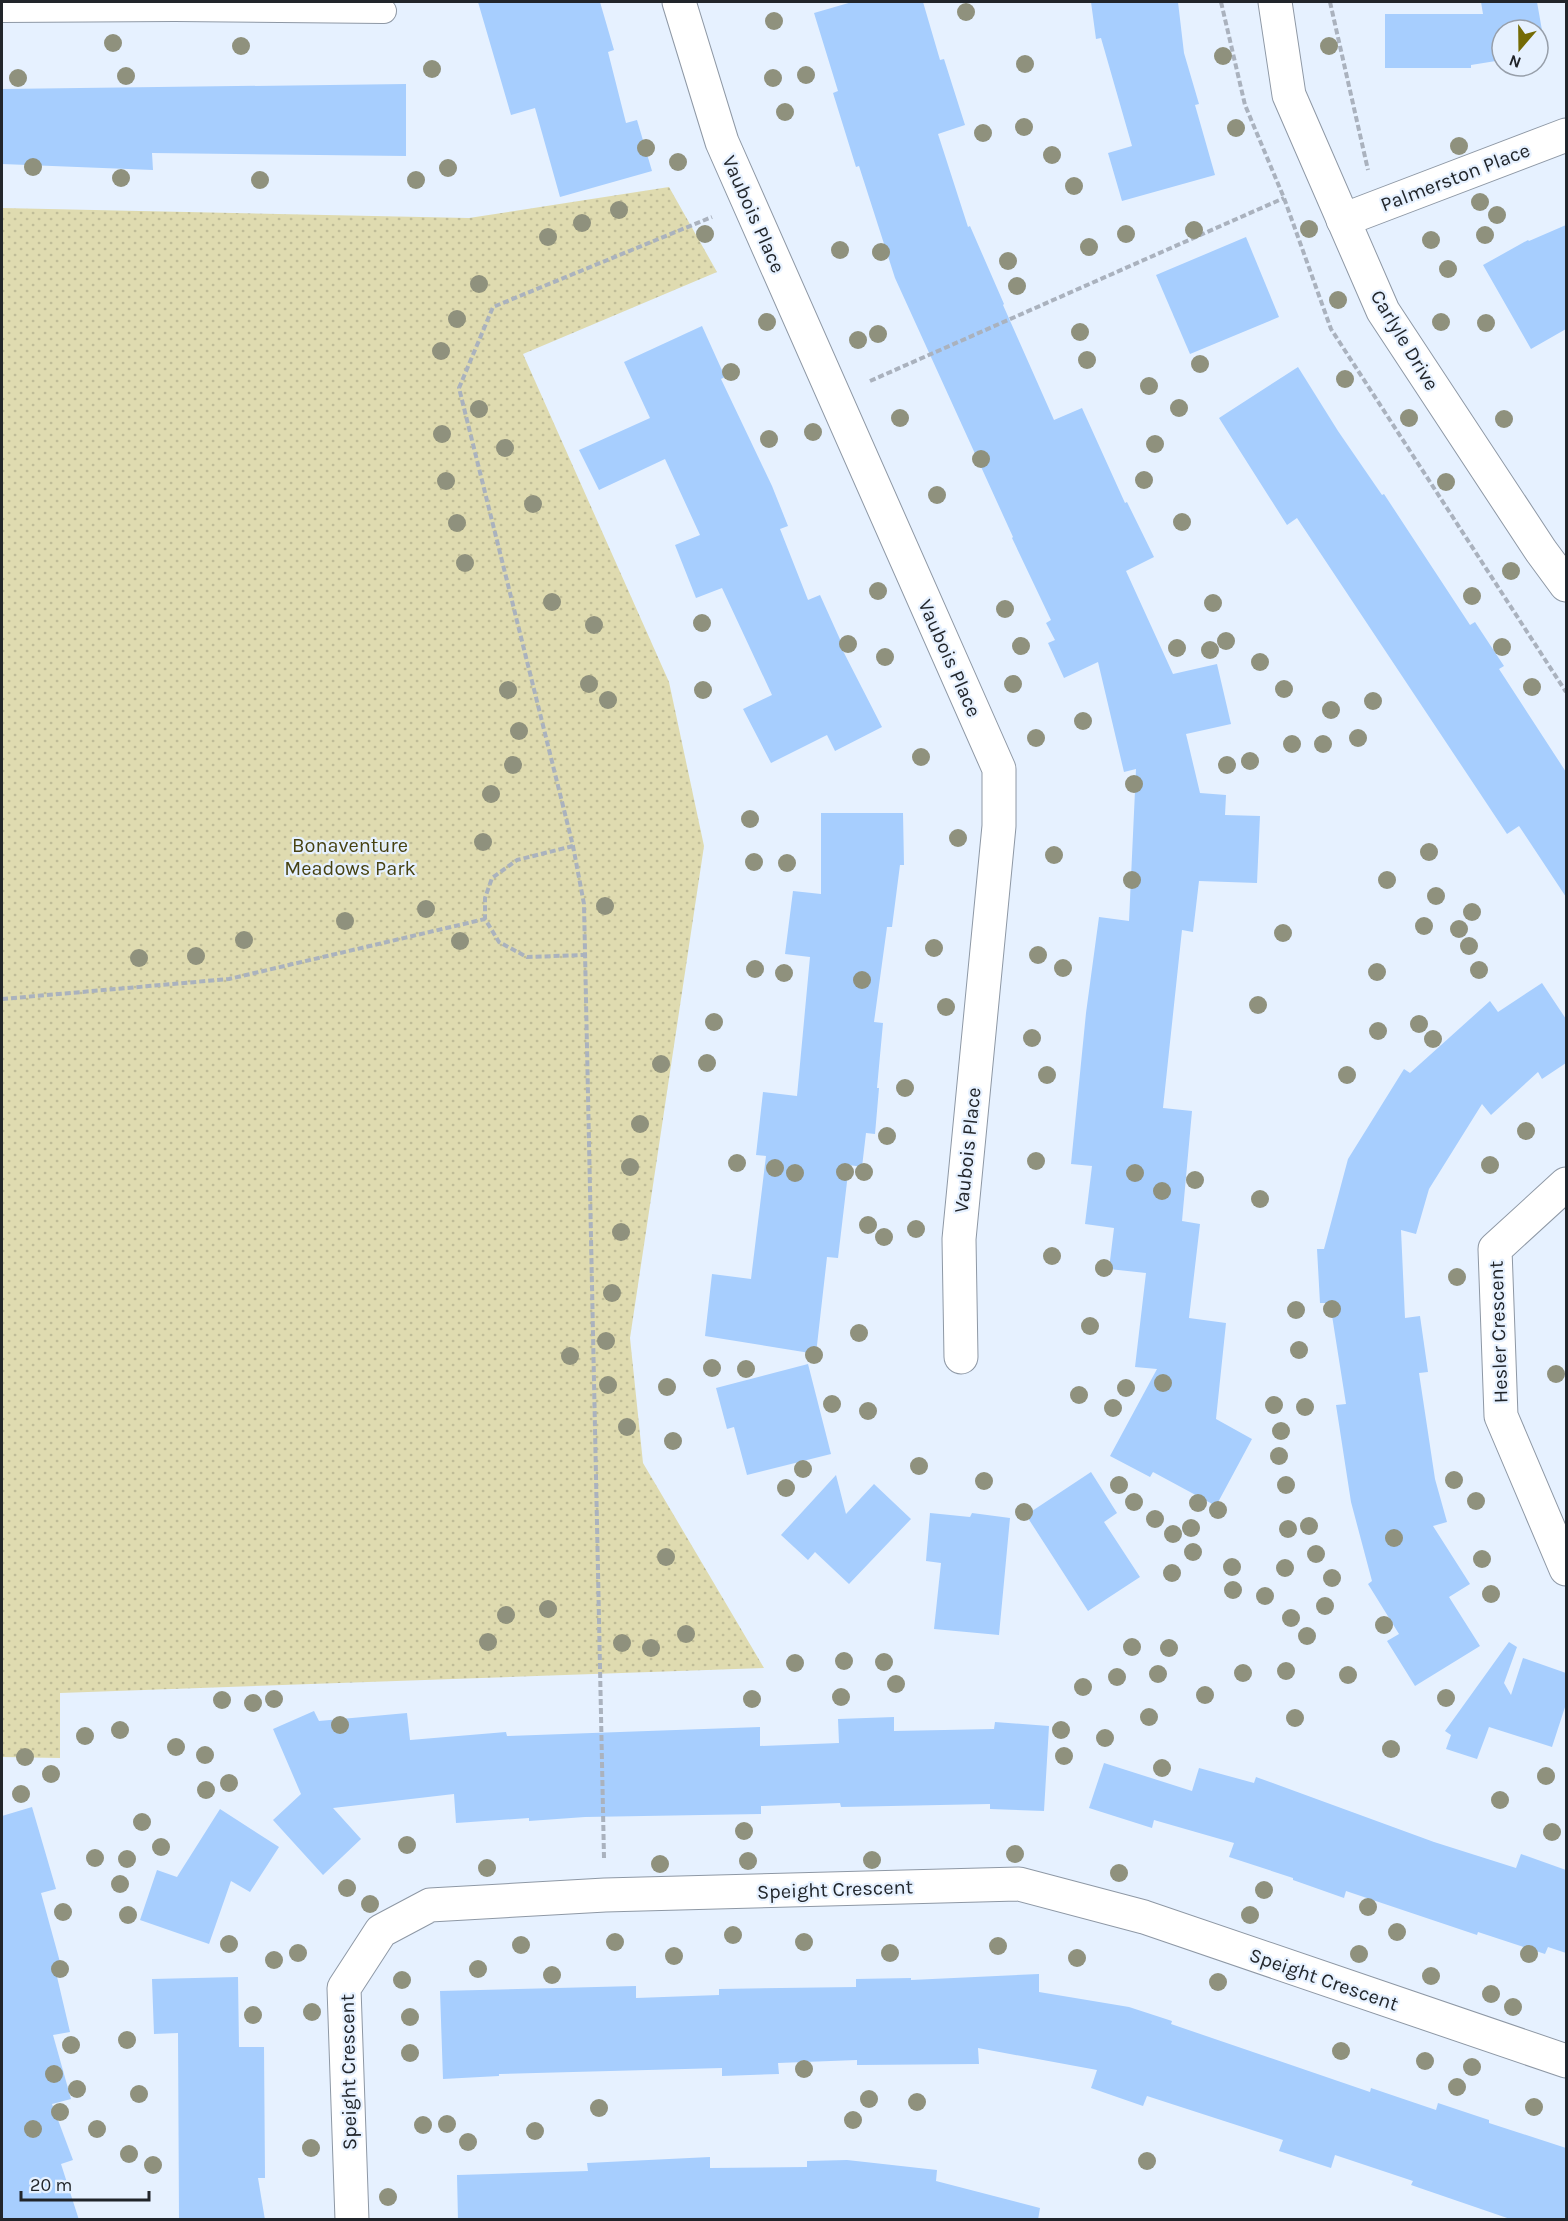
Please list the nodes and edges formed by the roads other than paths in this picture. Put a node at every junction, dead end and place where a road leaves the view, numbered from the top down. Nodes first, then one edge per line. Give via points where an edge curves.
1 (680, 2) edge
2 (1275, 2) edge
3 (175, 5) edge
4 (2, 10) edge
5 (384, 11) dead end
6 (1566, 135) edge
7 (1343, 220) junction
8 (1566, 585) edge
9 (1566, 1184) edge
10 (961, 1357) dead end
11 (1566, 1569) edge
12 (1566, 2061) edge
13 (352, 2220) edge

1 - 10 street, Vaubois Place via 722,142 999,769 999,826 958,1239
2 - 7 street, Carlyle Drive via 1289,95
3 - 4 lane
3 - 5 lane
6 - 7 street, Palmerston Place
7 - 8 street, Carlyle Drive via 1383,311
9 - 11 street, Hesler Crescent via 1495,1249 1501,1416
12 - 13 street, Speight Crescent via 1144,1917 1019,1884 605,1895 430,1905 381,1931 344,1988

